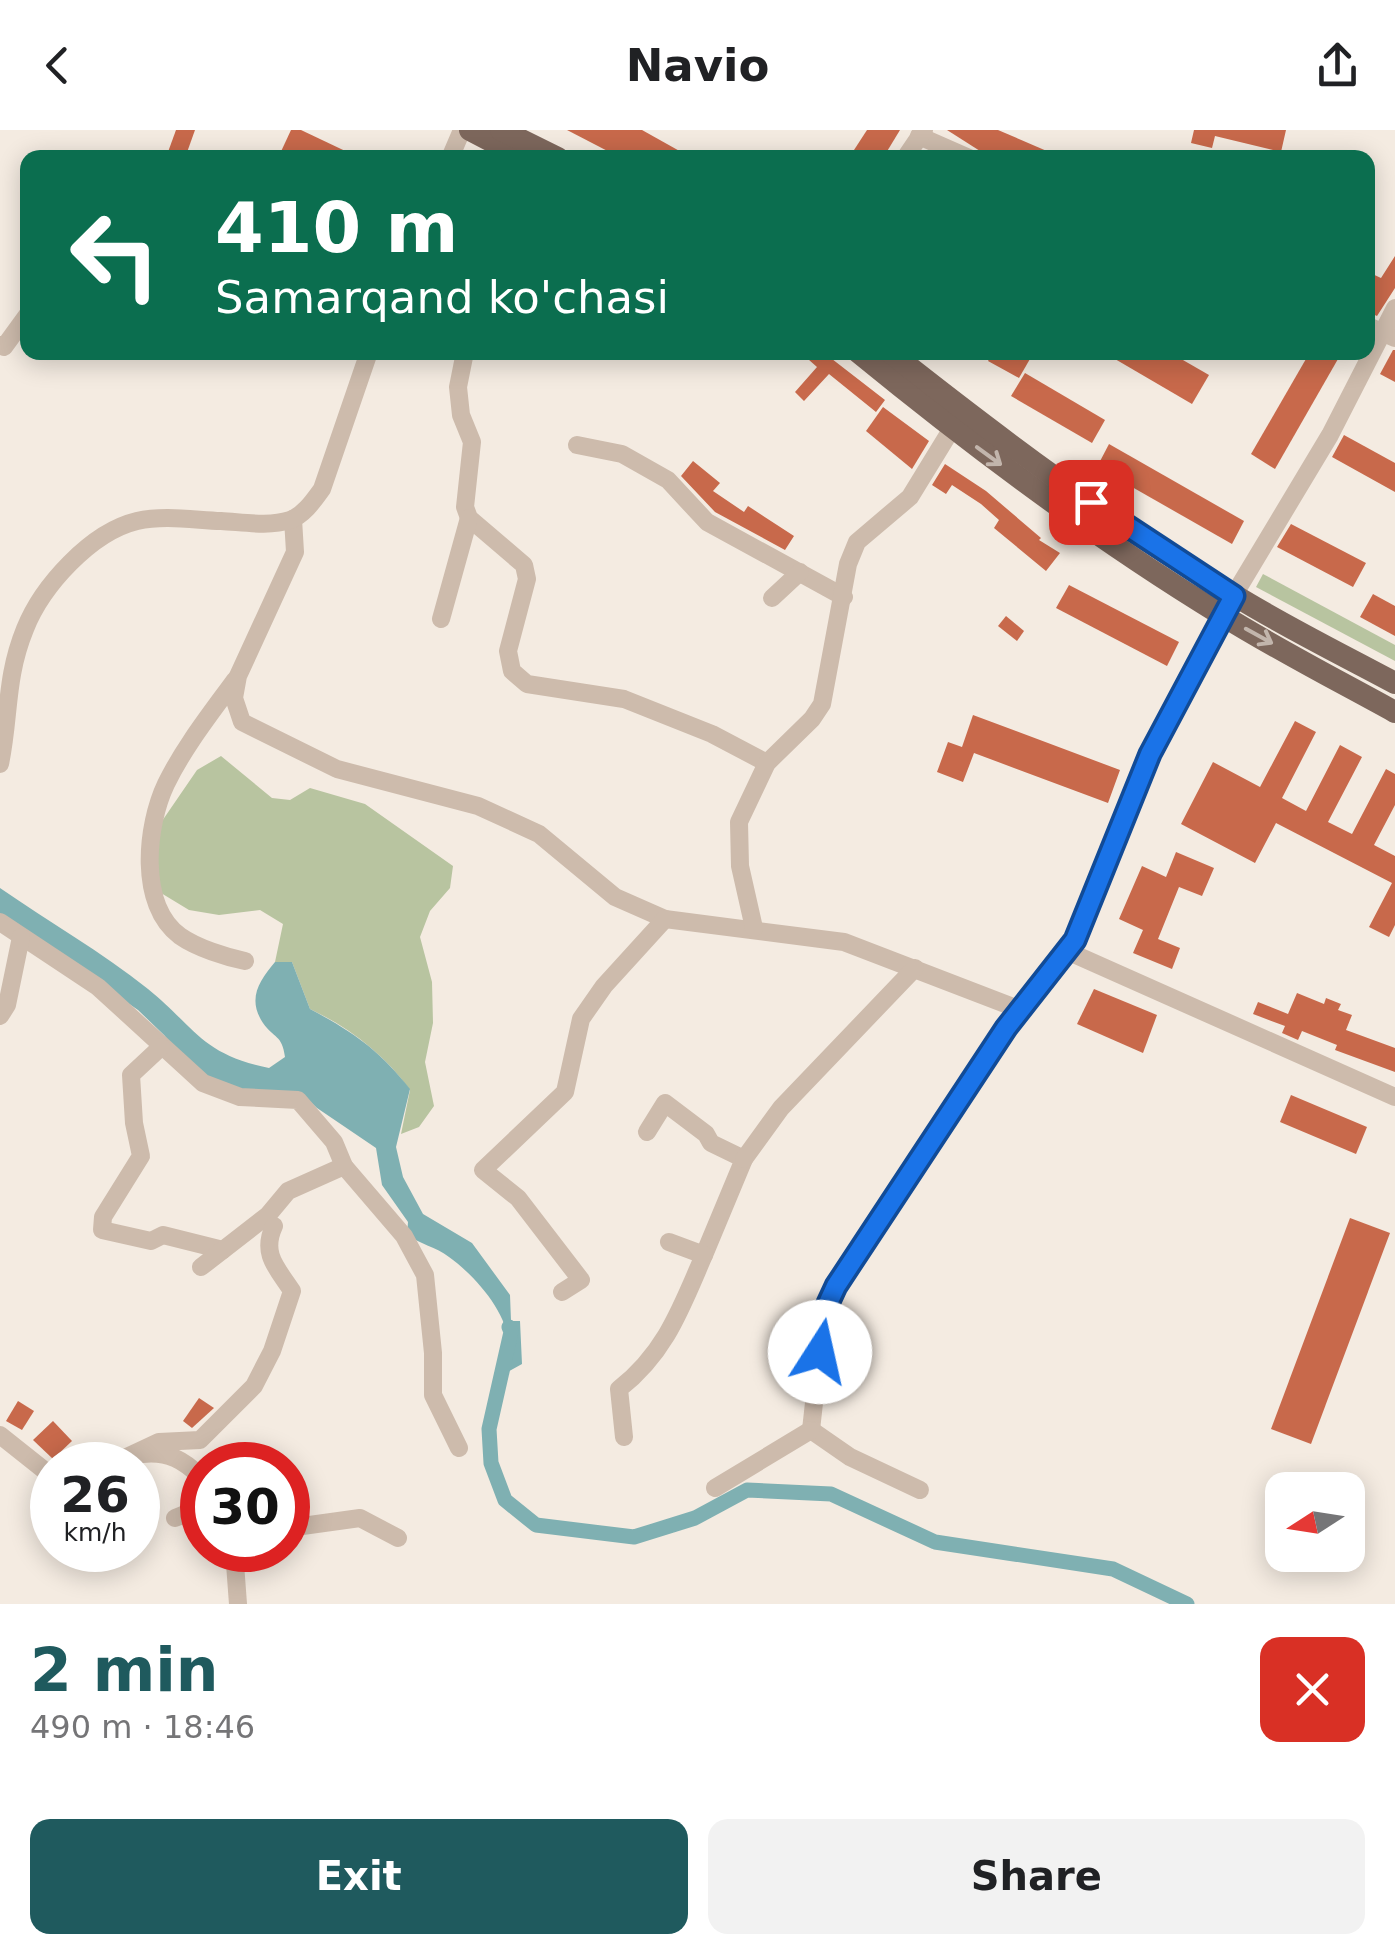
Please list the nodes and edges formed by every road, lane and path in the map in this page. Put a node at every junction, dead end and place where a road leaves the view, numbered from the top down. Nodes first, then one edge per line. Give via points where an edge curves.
1 (466, 130) edge
2 (502, 130) edge
3 (922, 133) edge
4 (507, 150) edge
5 (542, 150) edge
6 (954, 150) edge
7 (1395, 308) edge
8 (20, 325) edge
9 (1381, 332) edge
10 (0, 345) edge
11 (366, 360) edge
12 (463, 360) edge
13 (870, 360) edge
14 (898, 360) edge
15 (1367, 360) edge
16 (958, 420) junction
17 (578, 445) dead end
18 (469, 518) junction
19 (293, 520) junction
20 (800, 572) junction
21 (844, 597) junction
22 (772, 598) dead end
23 (1228, 606) junction
24 (441, 619) dead end
25 (4, 671) edge
26 (238, 676) junction
27 (1395, 683) edge
28 (1395, 712) edge
29 (767, 763) junction
30 (0, 764) edge
31 (665, 918) junction
32 (0, 922) edge
33 (754, 928) junction
34 (21, 937) junction
35 (1067, 951) junction
36 (246, 961) dead end
37 (915, 968) junction
38 (1021, 1010) junction
39 (0, 1016) edge
40 (162, 1047) junction
41 (1395, 1097) edge
42 (647, 1132) dead end
43 (744, 1159) junction
44 (344, 1166) junction
45 (274, 1226) dead end
46 (669, 1242) dead end
47 (223, 1250) junction
48 (704, 1255) junction
49 (201, 1267) dead end
50 (562, 1292) dead end
51 (811, 1430) junction
52 (0, 1435) edge
53 (624, 1438) dead end
54 (159, 1442) edge
55 (459, 1448) dead end
56 (30, 1459) edge
57 (715, 1488) dead end
58 (920, 1490) dead end
59 (180, 1516) edge
60 (176, 1518) dead end
61 (310, 1525) edge
62 (398, 1538) dead end
63 (237, 1572) edge
64 (238, 1604) edge

1 - 4 main road
2 - 5 main road
3 - 6 street
7 - 9 street
8 - 10 street
11 - 19 street via 322,489
12 - 18 street via 461,414 472,442
13 - 16 main road
14 - 16 main road
15 - 23 street
16 - 21 street via 910,497 858,542
16 - 23 main road via 1090,529
17 - 20 street via 622,454 668,480 707,522
18 - 24 street
18 - 29 street via 524,565 527,579 508,651 512,670 527,684 624,699
19 - 25 street via 164,519 114,530 61,570
19 - 26 street via 295,552
20 - 21 street
20 - 22 street
21 - 29 street via 822,704
23 - 27 main road
23 -> 28 main road
23 - 35 street via 1150,754
25 - 30 street
26 - 31 street via 234,698 242,722 336,769 478,806 539,834 615,897
26 - 36 street via 165,786 147,848 155,902 179,935
29 - 33 street via 738,839
31 - 33 street
31 - 50 street via 581,1019 565,1092 482,1170 518,1198 581,1280
32 - 34 street
33 - 37 street via 844,942
34 - 39 street
34 - 40 street via 98,987
35 - 38 street
35 - 41 street
37 - 38 street
37 - 43 street via 781,1108
38 - 51 street via 836,1286 824,1312
40 - 44 street via 203,1084 240,1097 298,1100 334,1142
40 - 47 street via 132,1075 141,1156 102,1230 152,1241 163,1235
42 - 43 street via 665,1102 712,1143
43 - 48 street
44 - 47 street via 288,1191
44 - 55 street via 404,1236 424,1275 434,1395
45 - 54 street via 267,1242 292,1291 254,1386 200,1440
46 - 48 street
47 - 49 street
48 - 53 street via 669,1336 619,1390
51 - 57 street
51 - 58 street
52 - 56 street
59 - 60 street
61 - 62 street via 360,1518
63 - 64 street

